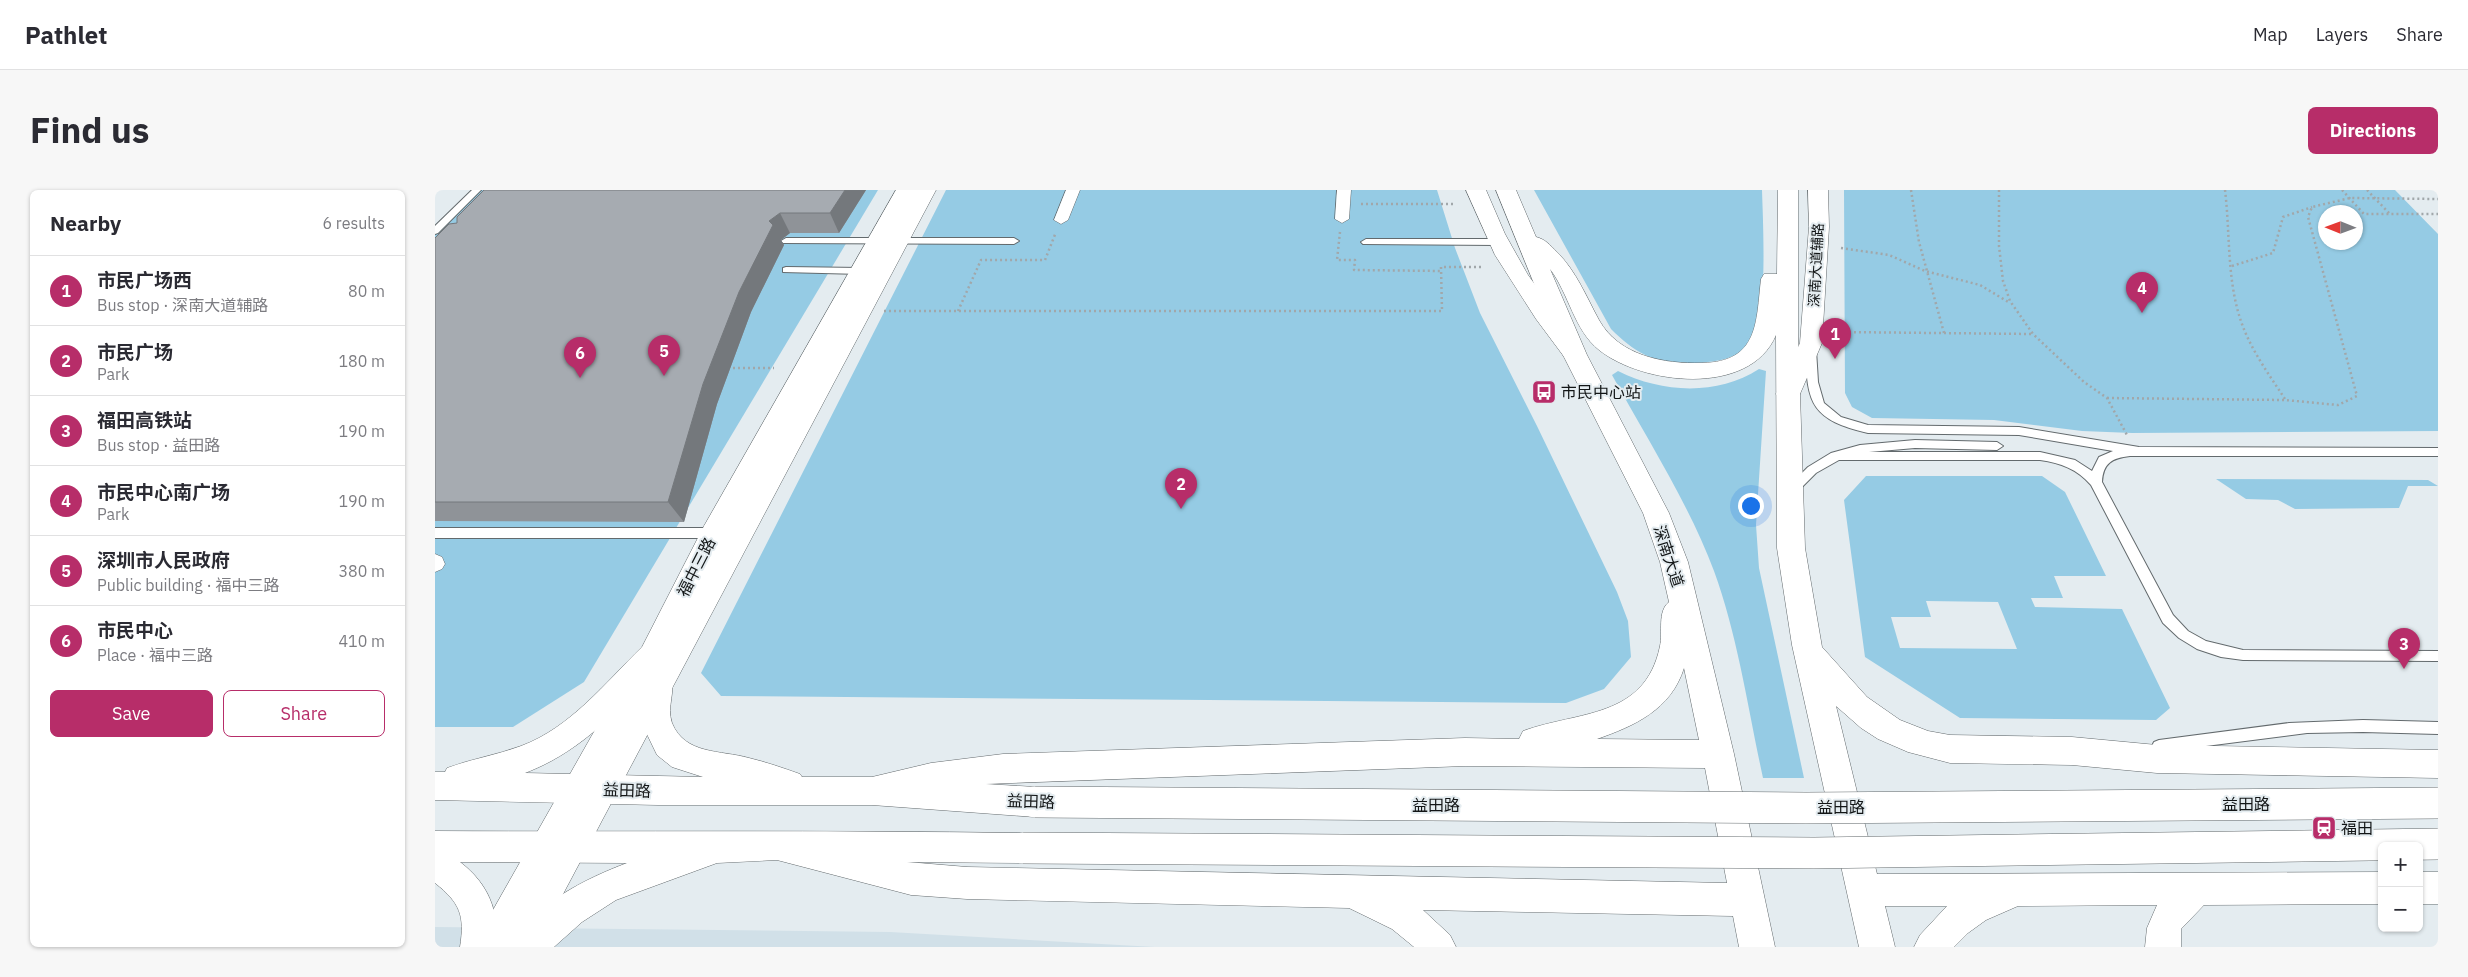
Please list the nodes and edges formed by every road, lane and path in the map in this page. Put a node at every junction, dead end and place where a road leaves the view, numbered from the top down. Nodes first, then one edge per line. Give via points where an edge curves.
1 (477, 190) edge
2 (906, 190) edge
3 (926, 190) edge
4 (1073, 190) edge
5 (1476, 190) edge
6 (1506, 190) edge
7 (1788, 190) edge
8 (1818, 190) edge
9 (1911, 190) edge
10 (1999, 190) edge
11 (2225, 190) edge
12 (2342, 190) edge
13 (2367, 190) edge
14 (1344, 197) edge
15 (2350, 198) junction
16 (2375, 198) junction
17 (2438, 198) edge
18 (1455, 204) dead end
19 (2312, 207) junction
20 (2390, 214) junction
21 (2438, 214) edge
22 (1342, 219) joint
23 (1061, 220) joint
24 (1525, 230) junction
25 (435, 231) edge
26 (785, 241) dead end
27 (888, 241) junction
28 (1014, 242) dead end
29 (1366, 242) dead end
30 (1497, 242) junction
31 (1841, 248) dead end
32 (1787, 253) junction
33 (2232, 266) junction
34 (1482, 267) dead end
35 (786, 270) dead end
36 (861, 270) junction
37 (1441, 271) junction
38 (1925, 271) junction
39 (2013, 305) junction
40 (876, 311) dead end
41 (958, 311) junction
42 (1839, 332) dead end
43 (1943, 333) junction
44 (2033, 334) junction
45 (1811, 343) junction
46 (1575, 355) junction
47 (727, 368) dead end
48 (775, 368) dead end
49 (1788, 394) junction
50 (2107, 398) junction
51 (2285, 400) junction
52 (2129, 438) dead end
53 (1997, 446) dead end
54 (2139, 451) junction
55 (2438, 452) edge
56 (1835, 456) junction
57 (2096, 482) junction
58 (1789, 493) junction
59 (435, 533) edge
60 (713, 533) junction
61 (1674, 562) junction
62 (1807, 645) junction
63 (2438, 656) edge
64 (656, 669) junction
65 (2438, 728) edge
66 (2072, 751) junction
67 (1465, 752) junction
68 (1718, 754) junction
69 (2438, 764) edge
70 (438, 786) edge
71 (589, 789) junction
72 (872, 791) junction
73 (811, 792) junction
74 (2438, 803) edge
75 (2438, 844) edge
76 (777, 845) junction
77 (435, 846) edge
78 (558, 846) junction
79 (716, 848) junction
80 (435, 864) edge
81 (2199, 888) junction
82 (2378, 888) edge
83 (2423, 888) edge
84 (2438, 888) edge
85 (1863, 890) junction
86 (2022, 890) junction
87 (1334, 892) junction
88 (1747, 898) junction
89 (478, 947) edge
90 (490, 947) edge
91 (516, 947) edge
92 (530, 947) edge
93 (1438, 947) edge
94 (1757, 947) edge
95 (1877, 947) edge
96 (1932, 947) edge
97 (2163, 947) edge

1 - 25 lane
2 - 27 main road, 福中三路
3 - 27 main road, 福中三路
4 - 23 street
5 - 30 main road
6 - 24 main road, 深南大道
7 - 32 main road
8 - 45 main road, 深南大道辅路 via 1819,227
9 - 38 path
10 - 39 path via 2003,281
11 - 33 path
12 - 15 path
13 - 16 path
14 - 18 path
14 - 22 street
15 - 16 path
15 - 19 path
15 - 20 path via 2364,214
16 - 17 path
16 - 20 path
19 - 33 path via 2283,217 2273,253
19 - 51 path via 2308,217 2357,396 2338,405
20 - 21 path
22 - 37 path via 1337,260 1355,260 1354,270
23 - 41 path via 1045,260 981,260
24 - 32 main road via 1563,272 1606,345 1639,363 1675,371 1722,368 1739,362 1754,351 1766,334 1772,278
24 - 46 main road, 深南大道
26 - 27 lane
27 - 28 lane
27 - 36 main road, 福中三路
27 - 64 main road, 福中三路
29 - 30 lane
30 - 46 main road via 1539,310
31 - 38 path via 1889,255
32 - 49 main road
33 - 51 path via 2233,289 2244,328
34 - 37 path via 1441,267
35 - 36 lane
36 - 60 main road, 福中三路
37 - 41 path via 1441,311
38 - 39 path via 1980,285
38 - 43 path
39 - 44 path
40 - 41 path
42 - 43 path
43 - 44 path
44 - 50 path via 2084,382
45 - 49 main road, 深南大道辅路
45 - 54 lane via 1815,398 1836,420 1850,426 2019,431
46 - 61 main road, 深南大道 via 1656,513
47 - 48 path
49 - 58 main road
50 - 51 path
50 - 52 path
53 - 56 lane via 1880,446
54 - 55 lane
54 - 57 lane via 2117,453 2103,459 2096,468
56 - 57 lane via 2040,456 2075,464
56 - 58 lane via 1815,466
57 - 63 lane via 2168,619 2195,643 2243,655
58 - 62 main road via 1791,548
59 - 60 lane
60 - 64 main road, 福中三路
61 - 67 main road via 1677,632 1673,656 1664,679 1639,708 1602,727
61 - 68 main road, 深南大道
62 - 66 main road via 1847,699 1880,726 1897,735 1950,749
62 - 85 main road
64 - 70 main road via 589,721 532,756 471,772
64 - 71 main road, 福中三路
64 - 73 main road via 654,710 657,724 668,745 683,757 770,777
65 - 66 lane via 2289,729 2196,744
66 - 69 main road via 2157,759
67 - 68 main road
67 - 72 main road via 1003,768 931,778
68 - 88 main road, 深南大道
70 - 71 main road, 益田路
71 - 73 main road, 益田路
71 - 78 main road, 福中三路
72 - 73 main road, 益田路
72 - 74 main road, 益田路, bridge via 1035,802 1806,808
75 - 76 main road, bridge via 1814,853
76 - 79 main road
76 - 87 main road via 911,879
77 - 78 main road
78 - 79 main road
78 - 90 main road, 福中三路
78 - 91 main road, 福中三路
79 - 92 main road via 679,864 617,883 588,897 550,926
80 - 89 main road via 471,894 480,924
81 - 82 main road
81 - 86 main road
81 - 97 main road via 2179,902 2166,920 2161,939
83 - 84 main road
85 - 86 main road
85 - 95 main road
86 - 96 main road via 1979,903 1947,927
87 - 88 main road
87 - 93 main road via 1391,909 1420,928
88 - 94 main road, 深南大道

